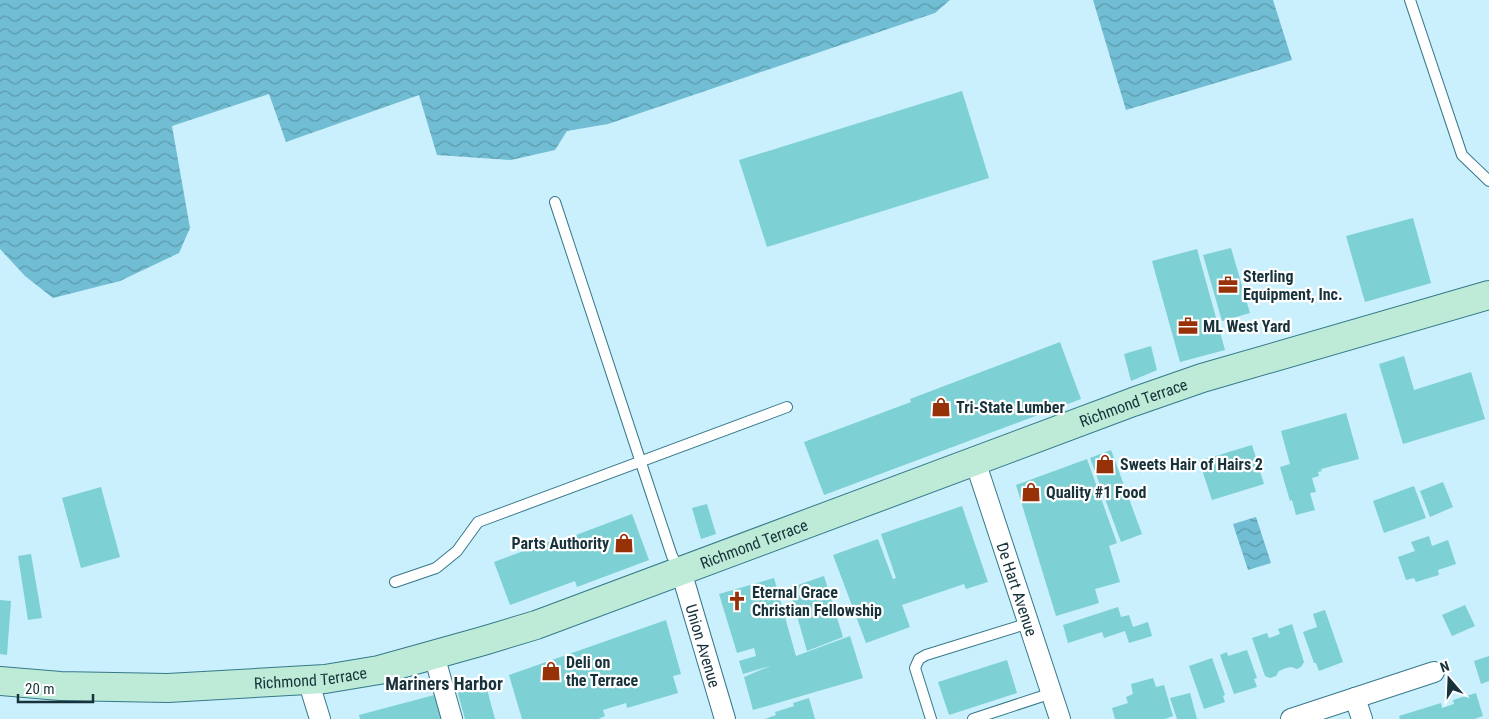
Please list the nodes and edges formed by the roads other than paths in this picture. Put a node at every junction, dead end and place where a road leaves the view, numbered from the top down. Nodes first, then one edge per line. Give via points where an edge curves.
1 (1410, 0) edge
2 (1489, 181) edge
3 (555, 202) dead end
4 (1489, 294) edge
5 (787, 407) dead end
6 (640, 461) junction
7 (975, 461) junction
8 (681, 571) junction
9 (395, 582) dead end
10 (1029, 623) junction
11 (434, 655) junction
12 (1434, 672) dead end
13 (308, 680) junction
14 (0, 681) edge
15 (1052, 694) junction
16 (1356, 698) junction
17 (320, 719) edge
18 (452, 719) edge
19 (725, 719) edge
20 (931, 719) edge
21 (973, 719) edge
22 (1060, 719) edge
23 (1291, 719) edge
24 (1362, 719) edge

1 - 2 lane via 1462,155
3 - 6 lane
4 - 7 main road, Richmond Terrace via 1202,378
5 - 6 lane
6 - 8 lane via 672,556
6 - 9 lane via 478,522 457,551 436,568
7 - 8 main road, Richmond Terrace
7 - 10 street, De Hart Avenue
8 - 11 main road, Richmond Terrace via 509,634
8 - 19 street, Union Avenue
10 - 15 street, De Hart Avenue
10 - 20 lane via 919,658 915,668
11 - 13 main road, Richmond Terrace via 362,674
11 - 18 street
12 - 16 street
13 - 14 main road, Richmond Terrace via 158,688
13 - 17 street
15 - 21 lane
15 - 22 street, De Hart Avenue
16 - 23 street
16 - 24 street

